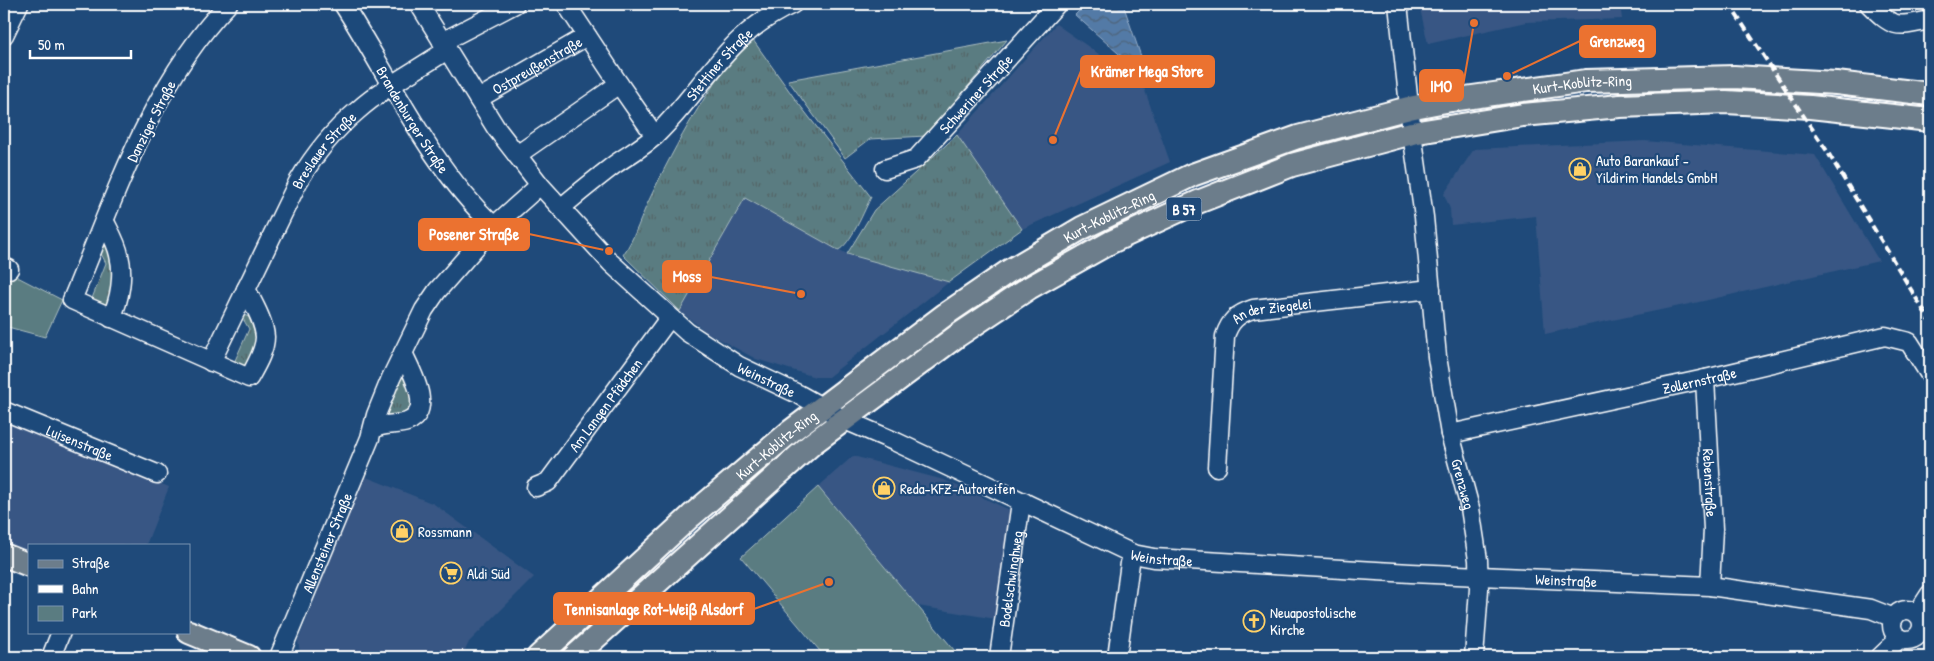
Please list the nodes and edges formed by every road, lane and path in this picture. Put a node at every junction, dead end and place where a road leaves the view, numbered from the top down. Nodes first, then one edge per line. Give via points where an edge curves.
1 (19, 4) edge
2 (228, 4) edge
3 (343, 4) edge
4 (419, 4) edge
5 (515, 4) edge
6 (566, 4) edge
7 (793, 4) edge
8 (1057, 4) edge
9 (1398, 4) edge
10 (1869, 4) edge
11 (1930, 20) edge
12 (4, 35) edge
13 (587, 36) junction
14 (444, 46) junction
15 (619, 84) junction
16 (392, 85) junction
17 (1930, 94) edge
18 (478, 100) junction
19 (1409, 108) junction
20 (1930, 120) edge
21 (1412, 133) junction
22 (655, 136) junction
23 (516, 155) junction
24 (885, 169) dead end
25 (540, 185) junction
26 (561, 208) junction
27 (105, 222) junction
28 (494, 226) junction
29 (246, 289) junction
30 (1431, 289) junction
31 (670, 317) junction
32 (111, 318) junction
33 (403, 353) junction
34 (211, 362) junction
35 (1930, 375) edge
36 (1705, 379) junction
37 (822, 409) junction
38 (4, 411) edge
39 (845, 420) junction
40 (374, 429) junction
41 (1450, 434) junction
42 (1217, 467) dead end
43 (157, 474) dead end
44 (536, 486) dead end
45 (1024, 502) junction
46 (1133, 554) junction
47 (4, 555) edge
48 (28, 565) edge
49 (1480, 575) junction
50 (1710, 586) junction
51 (1930, 594) edge
52 (1916, 614) junction
53 (1894, 618) junction
54 (190, 632) edge
55 (60, 634) edge
56 (1925, 636) edge
57 (1900, 638) junction
58 (51, 657) edge
59 (249, 657) edge
60 (279, 657) edge
61 (538, 657) edge
62 (574, 657) edge
63 (999, 657) edge
64 (1117, 657) edge
65 (1474, 657) edge
66 (1880, 657) edge

1 - 12 street
2 - 27 street, Danziger Straße via 190,49 150,117
3 - 16 street, Brandenburger Straße
4 - 14 street, Ostpreußenstraße
5 - 14 street
6 - 13 street, Ostpreußenstraße
7 - 22 street, Stettiner Straße via 756,25 732,45
8 - 24 street, Schweriner Straße via 916,159
9 - 19 street
10 - 11 street via 1895,25
13 - 15 street
13 - 18 street, Ostpreußenstraße
14 - 16 street, Breslauer Straße
14 - 18 street, Ostpreußenstraße
15 - 22 street
15 - 23 street
16 - 28 street, Brandenburger Straße via 463,194
16 - 29 street, Breslauer Straße via 357,110 314,156
17 - 19 main road, Kurt-Koblitz-Ring / B 57 via 1836,82 1734,77 1645,79 1586,81
18 - 23 street, Ostpreußenstraße
19 - 21 street, Grenzweg
19 - 37 main road, Kurt-Koblitz-Ring / B 57 via 1298,137 1192,175 1082,228 1009,271 946,314
20 - 21 main road, Kurt-Koblitz-Ring / B 57 via 1810,106 1716,103 1620,106 1523,115
21 - 30 street, Grenzweg
21 - 39 main road, Kurt-Koblitz-Ring / B 57 via 1292,165 1198,202 1111,242 1029,288 957,336
22 - 26 street, Stettiner Straße
23 - 25 street, Ostpreußenstraße
25 - 26 street, Weinstraße
25 - 28 street, Allensteiner Straße
26 - 31 street, Weinstraße via 611,263
27 - 32 street via 120,255 121,276
27 - 32 street, Danziger Straße via 72,300
28 - 33 street, Allensteiner Straße via 438,290 424,310
29 - 34 street, Breslauer Straße
29 - 34 street via 265,338 262,351 249,378
30 - 41 street, Grenzweg via 1437,358
30 - 42 street, An der Ziegelei via 1252,309 1241,313 1228,328 1224,345
31 - 37 street, Weinstraße via 705,346
31 - 44 street, Am Langen Pfädchen via 548,482
32 - 34 street, Danziger Straße
33 - 40 street, Allensteiner Straße via 376,415
33 - 40 street via 422,406 418,415 407,422 380,425
35 - 36 street, Zollernstraße via 1909,342 1884,336
36 - 41 street, Zollernstraße
36 - 50 street, Rebenstraße via 1713,529
37 - 39 street, Weinstraße
37 - 61 main road, Kurt-Koblitz-Ring / B 57 via 791,431 691,516
38 - 43 street, Luisenstraße
39 - 45 street, Weinstraße
39 - 62 main road, Kurt-Koblitz-Ring / B 57 via 806,450
40 - 60 street, Allensteiner Straße
41 - 49 street, Grenzweg via 1470,508
45 - 46 street, Weinstraße
45 - 63 street, Bodelschwinghweg via 1020,509
46 - 49 street, Weinstraße via 1411,574
46 - 64 street
47 - 48 main road
49 - 50 street, Weinstraße
49 - 65 street, Grenzweg
50 - 53 street, Weinstraße via 1871,609
51 - 52 street
52 - 53 street via 1904,611
52 - 56 street
53 - 57 street via 1894,631
54 - 59 main road
55 - 58 street
56 - 57 street
57 - 66 street

